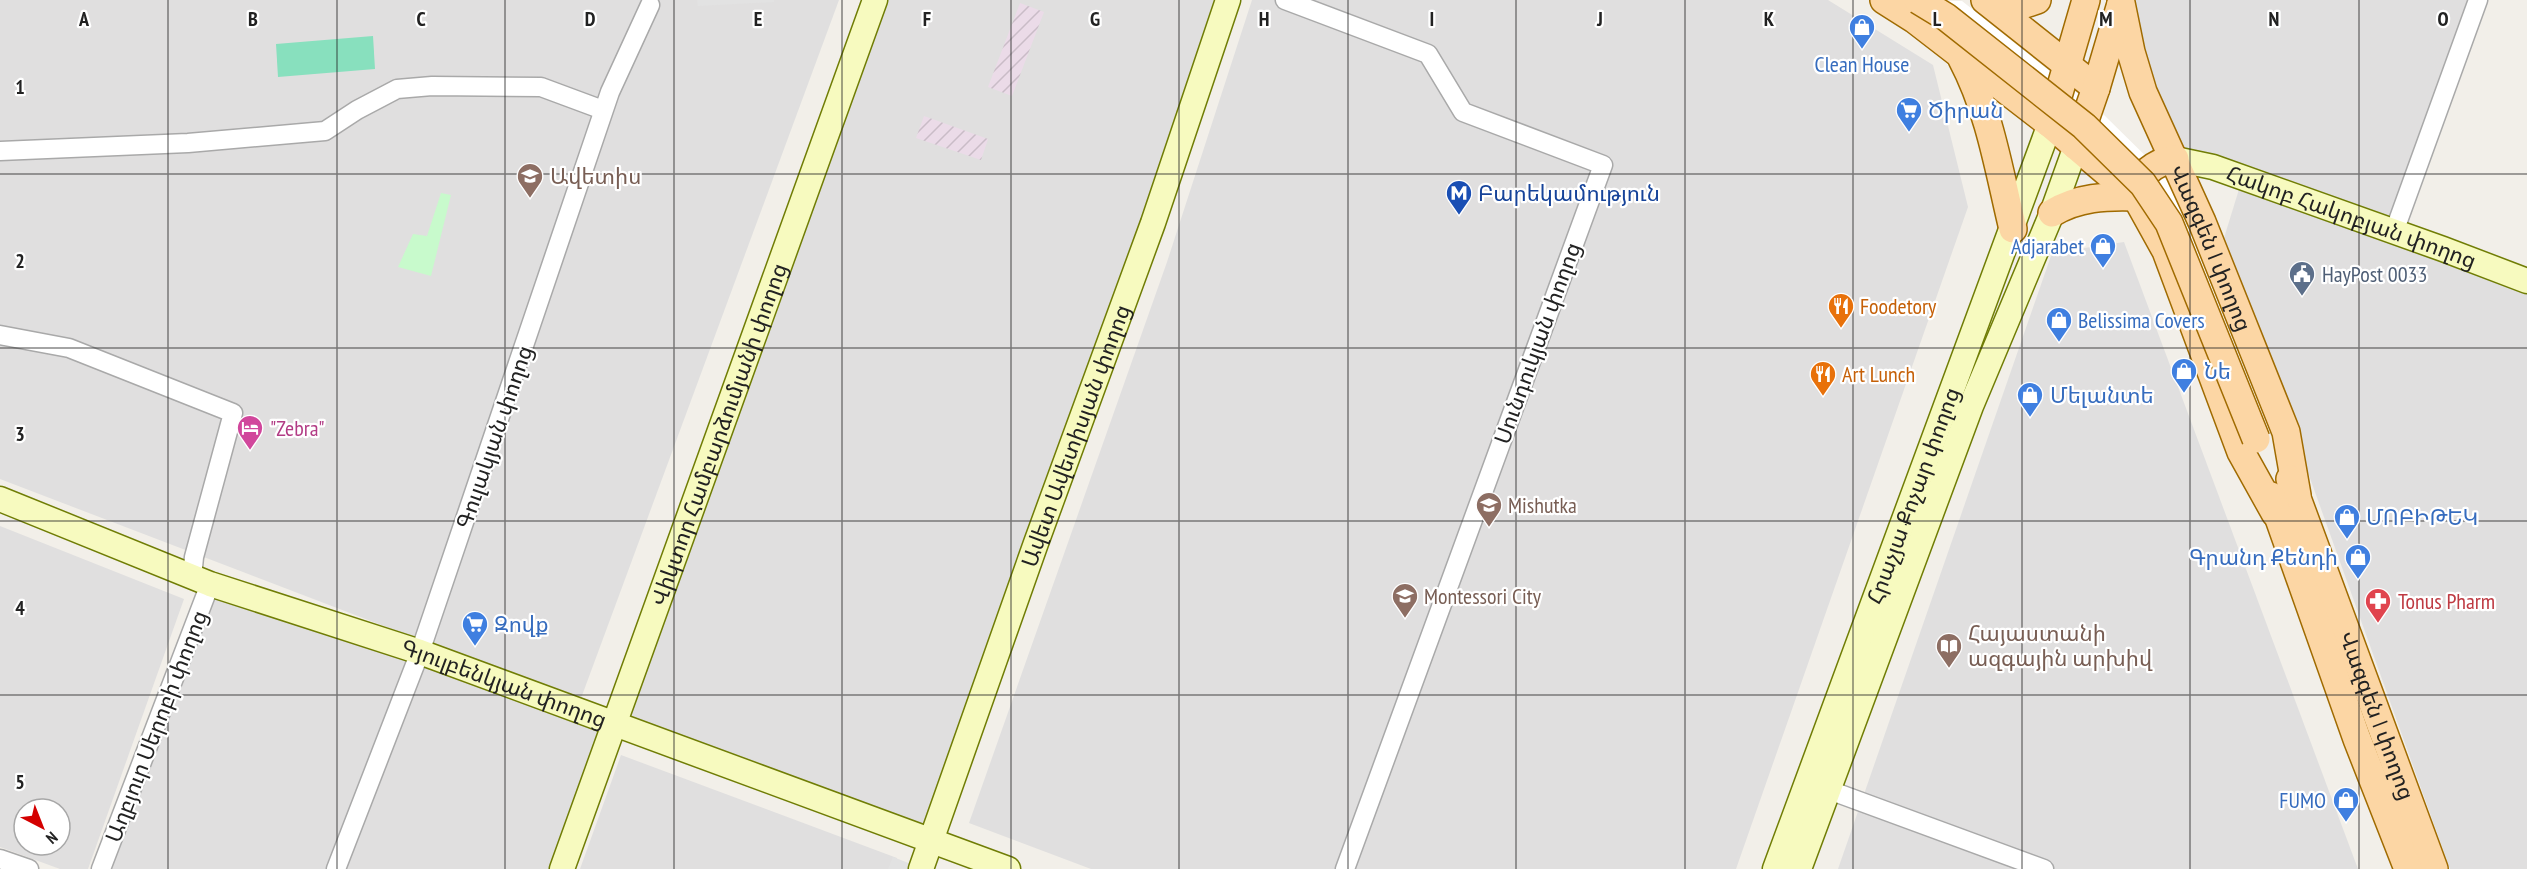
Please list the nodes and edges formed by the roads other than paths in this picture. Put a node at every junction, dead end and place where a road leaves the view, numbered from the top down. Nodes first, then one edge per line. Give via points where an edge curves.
1 (875, 0) edge
2 (1228, 0) edge
3 (1285, 0) edge
4 (1884, 0) edge
5 (1918, 0) edge
6 (1940, 0) edge
7 (2037, 0) edge
8 (2086, 0) edge
9 (2478, 0) edge
10 (1986, 1) edge
11 (2121, 2) edge
12 (650, 5) dead end
13 (1958, 53) junction
14 (2096, 88) junction
15 (2058, 94) junction
16 (603, 110) junction
17 (2076, 146) junction
18 (0, 151) edge
19 (2175, 159) junction
20 (2136, 197) junction
21 (2052, 213) junction
22 (2013, 229) junction
23 (2394, 232) junction
24 (2527, 281) edge
25 (0, 335) edge
26 (2263, 436) junction
27 (2297, 495) junction
28 (0, 499) edge
29 (2275, 513) junction
30 (201, 580) junction
31 (420, 652) junction
32 (613, 725) junction
33 (1828, 790) junction
34 (931, 841) junction
35 (0, 859) edge
36 (29, 869) edge
37 (101, 869) edge
38 (336, 869) edge
39 (562, 869) edge
40 (921, 869) edge
41 (1008, 869) edge
42 (1346, 869) edge
43 (1775, 869) edge
44 (1800, 869) edge
45 (2044, 869) edge
46 (2408, 869) edge
47 (2434, 869) edge

1 - 32 street, Վիկտոր Համբարձումյանի փողոց
2 - 34 street, Ավետ Ավետիսյան փողոց via 1153,223
3 - 42 street, Սունդուկյան փողոց via 1428,54 1463,112 1603,165
4 - 13 main road
5 - 15 main road, bridge
6 - 15 main road via 1990,33
7 - 10 main road via 2013,8
8 - 15 main road
9 - 23 street
10 - 13 main road via 1992,29 1978,47
10 - 15 main road
11 - 14 main road
11 - 19 main road, Վազգեն I փողոց via 2143,92
12 - 16 street, Գուլակյան փողոց
13 - 15 main road
13 - 22 main road via 1987,120
14 - 15 main road
14 - 17 main road
15 - 17 main road
15 - 22 street, Հրաչյա Քոչար փողոց
15 - 26 main road, Վազգեն I փողոց via 2094,114 2155,178 2168,199
16 - 18 street via 541,87 432,86 397,89 325,131 188,143
16 - 31 street, Գուլակյան փողոց
17 - 20 main road
17 - 21 street, Հրաչյա Քոչար փողոց
19 - 20 main road via 2152,167 2139,184
19 - 23 street, Հակոբ Հակոբյան փողոց via 2212,167
19 - 27 main road, Վազգեն I փողոց via 2286,432
20 - 21 main road via 2082,199
20 - 29 main road, Վազգեն I փողոց via 2166,251 2241,452
21 - 33 street, Հրաչյա Քոչար փողոց via 1971,406
22 - 43 street, Հրաչյա Քոչար փողոց
23 - 24 street, Հակոբ Հակոբյան փողոց
25 - 30 street, Աղբյուր Սերոբի փողոց via 69,348 232,413 194,557
26 - 27 main road, Վազգեն I փողոց
26 - 29 main road, Վազգեն I փողոց
27 - 47 main road, Վազգեն I փողոց
28 - 30 street, Գյուլբենկյան փողոց
29 - 46 main road, Վազգեն I փողոց
30 - 31 street, Գյուլբենկյան փողոց
30 - 37 street, Աղբյուր Սերոբի փողոց
31 - 32 street, Գյուլբենկյան փողոց
31 - 38 street, Գուլակյան փողոց
32 - 34 street, Գյուլբենկյան փողոց
32 - 39 street, Վիկտոր Համբարձումյանի փողոց
33 - 44 street, Հրաչյա Քոչար փողոց
33 - 45 street
34 - 40 street, Ավետ Ավետիսյան փողոց
34 - 41 street, Գյուլբենկյան փողոց
35 - 36 street

